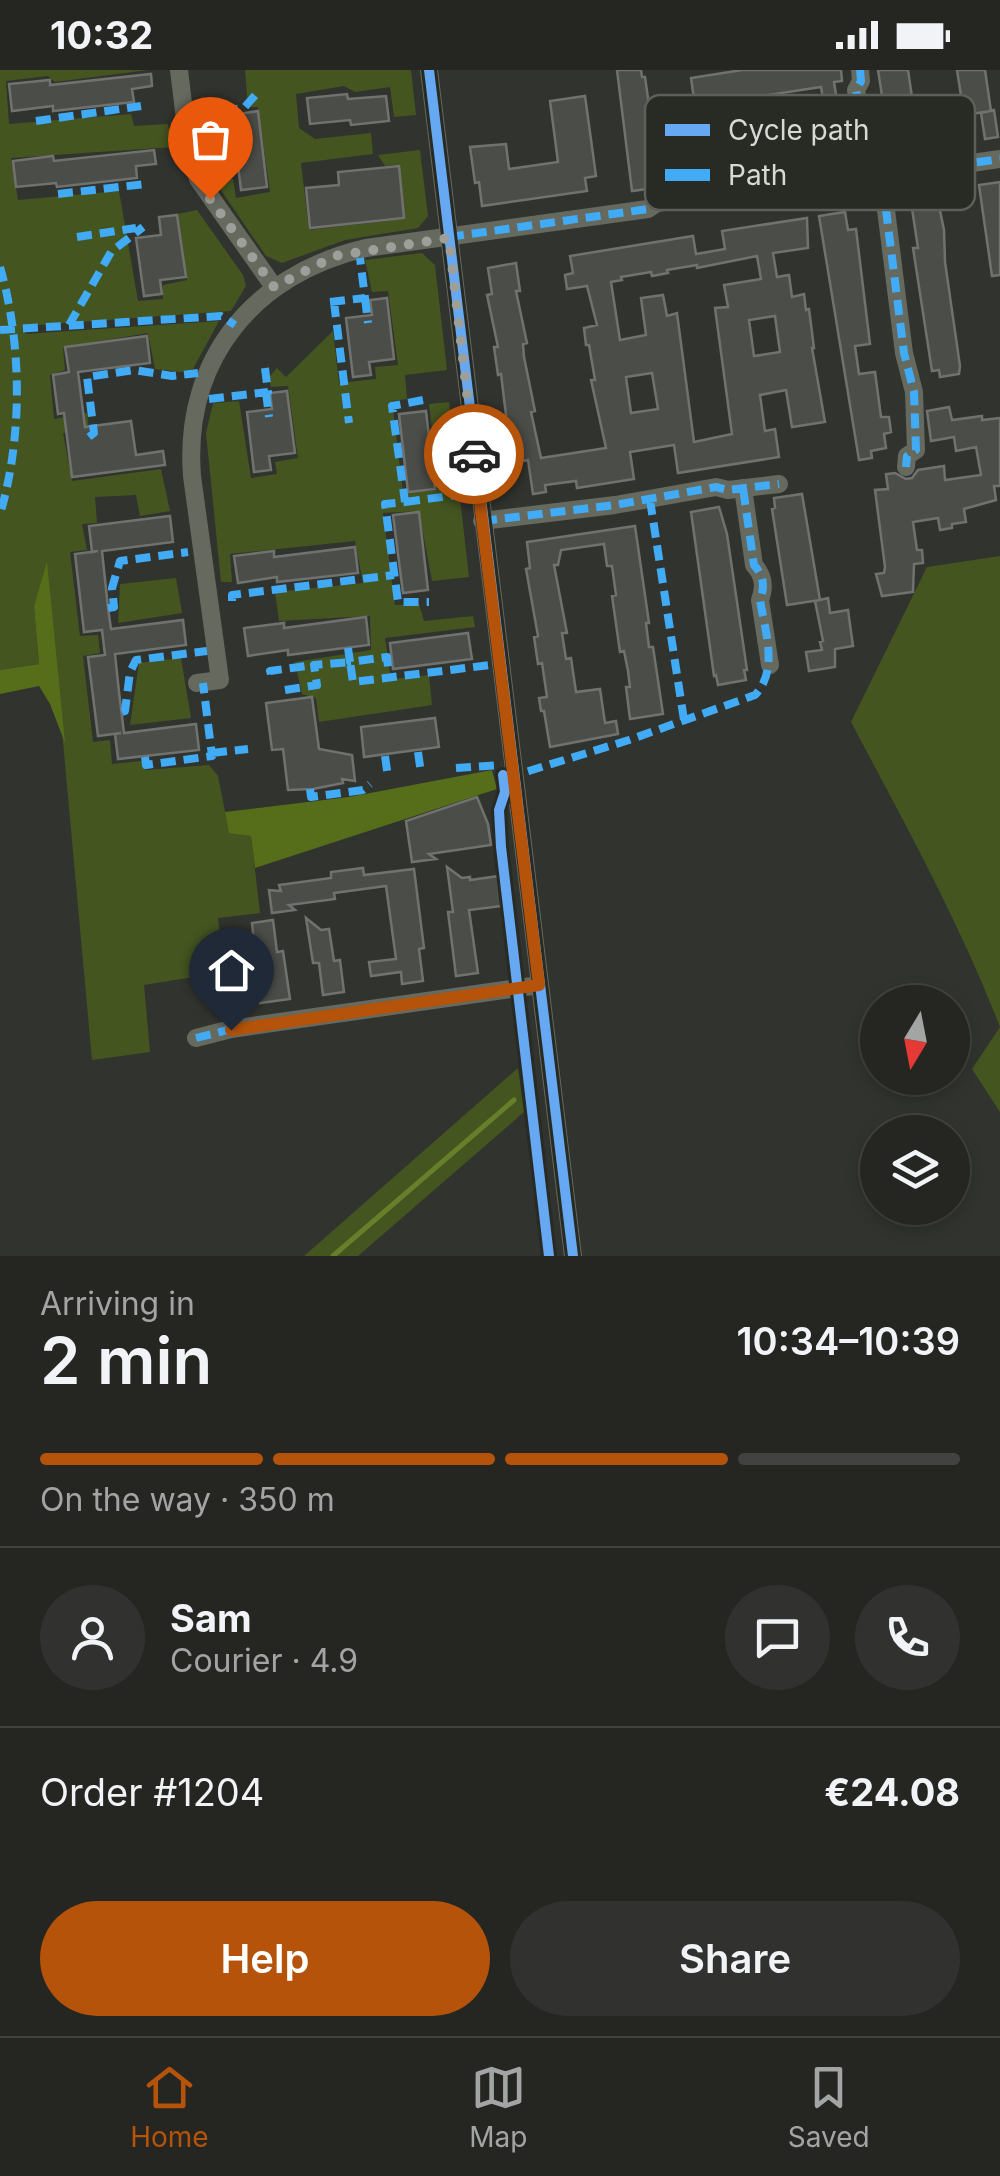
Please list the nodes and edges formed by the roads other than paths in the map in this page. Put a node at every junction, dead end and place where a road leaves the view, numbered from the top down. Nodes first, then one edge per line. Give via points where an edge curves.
1 (179, 70) edge
2 (429, 70) edge
3 (860, 70) edge
4 (857, 95) edge
5 (1000, 159) edge
6 (975, 163) edge
7 (645, 209) edge
8 (887, 210) edge
9 (449, 238) junction
10 (274, 287) junction
11 (906, 467) dead end
12 (779, 484) dead end
13 (743, 488) junction
14 (482, 521) junction
15 (770, 665) dead end
16 (197, 683) dead end
17 (539, 985) junction
18 (196, 1038) dead end
19 (572, 1256) edge

1 - 10 street via 198,178
2 - 9 street
3 - 4 street
5 - 6 street
7 - 9 street
8 - 11 street via 914,392 916,450 906,456
9 - 10 street via 335,256
9 - 14 street
10 - 16 street via 220,348 196,408 192,476 220,680
12 - 13 street
13 - 14 street
13 - 15 street via 764,590
14 - 17 street
17 - 18 street
17 - 19 street

